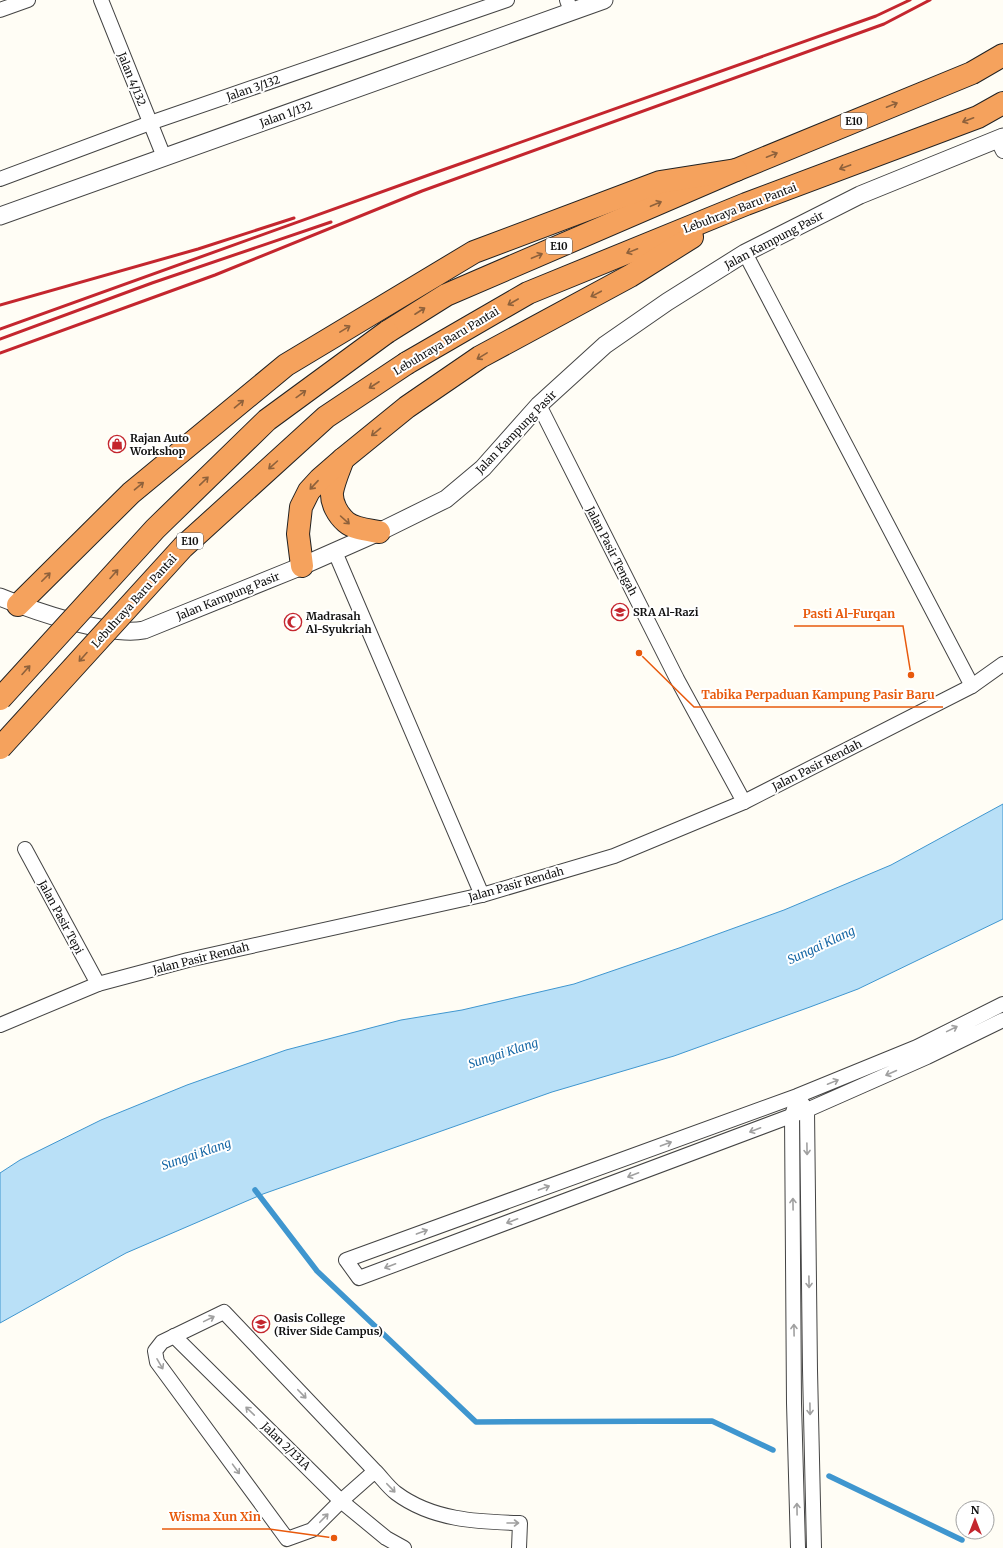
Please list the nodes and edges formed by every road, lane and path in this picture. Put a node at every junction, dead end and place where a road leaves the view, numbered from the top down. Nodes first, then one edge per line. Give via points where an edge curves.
1 (28, 0) edge
2 (101, 0) edge
3 (507, 0) edge
4 (602, 0) edge
5 (569, 6) edge
6 (0, 10) edge
7 (1003, 55) edge
8 (1003, 104) edge
9 (150, 123) junction
10 (1001, 142) edge
11 (164, 157) junction
12 (736, 170) junction
13 (0, 179) edge
14 (746, 204) junction
15 (0, 216) edge
16 (745, 253) junction
17 (539, 405) junction
18 (343, 459) junction
19 (379, 532) junction
20 (335, 552) junction
21 (302, 566) junction
22 (9, 601) edge
23 (1003, 664) edge
24 (972, 686) junction
25 (0, 699) edge
26 (0, 748) edge
27 (744, 802) junction
28 (25, 849) dead end
29 (482, 895) junction
30 (98, 984) junction
31 (1003, 1004) edge
32 (1003, 1020) edge
33 (0, 1025) edge
34 (797, 1096) junction
35 (807, 1110) junction
36 (792, 1116) junction
37 (174, 1336) junction
38 (375, 1471) junction
39 (341, 1501) junction
40 (404, 1548) edge
41 (519, 1548) edge
42 (798, 1548) edge
43 (814, 1548) edge

1 - 6 street
2 - 9 street, Jalan 4/132
3 - 9 street, Jalan 3/132
4 - 5 street, Jalan 1/132
5 - 11 street, Jalan 1/132
12 -> 7 highway, E10 via 972,73
8 -> 14 highway, Lebuhraya Baru Pantai / E10 via 978,117
9 - 11 street, Jalan 4/132
9 - 13 street, Jalan 3/132
10 - 16 street, Jalan Kampung Pasir via 860,195
11 - 15 street, Jalan 1/132
22 -> 12 highway via 131,492 292,361 474,252 660,182
25 -> 12 highway, E10, bridge via 155,529 267,420 387,332 446,295
14 -> 18 highway via 630,276 480,357 407,407
14 -> 26 highway, Lebuhraya Baru Pantai / E10, bridge via 528,293 407,364 326,417 183,547
16 - 17 street, Jalan Kampung Pasir via 605,345
16 - 24 street
17 - 19 street, Jalan Kampung Pasir via 483,468 446,499
17 - 27 street, Jalan Pasir Tengah via 677,679
18 -> 19 highway via 332,491 335,509 346,523
18 -> 21 highway via 309,491 301,507 298,534
19 - 20 street, Jalan Kampung Pasir
20 - 21 street, Jalan Kampung Pasir
20 - 29 street
21 - 22 street, Jalan Kampung Pasir via 144,630 133,632 78,623
23 - 24 street, Jalan Pasir Rendah
24 - 27 street, Jalan Pasir Rendah
27 - 29 street, Jalan Pasir Rendah via 614,856
28 - 30 street, Jalan Pasir Tepi
29 - 30 street, Jalan Pasir Rendah via 188,960
30 - 33 street, Jalan Pasir Rendah
34 -> 31 street via 917,1047
32 -> 35 street
34 - 35 street
34 - 36 street
36 -> 34 street via 359,1278 346,1260
35 - 36 street
35 -> 43 street
42 -> 36 street
37 -> 38 street via 224,1312
39 -> 37 street, Jalan 2/131A
37 -> 39 street via 162,1342 155,1351 157,1362 287,1539 312,1530
38 - 39 street
38 -> 41 street via 396,1493 424,1509 455,1519 520,1523
39 - 40 street, Jalan 2/131A via 386,1538

